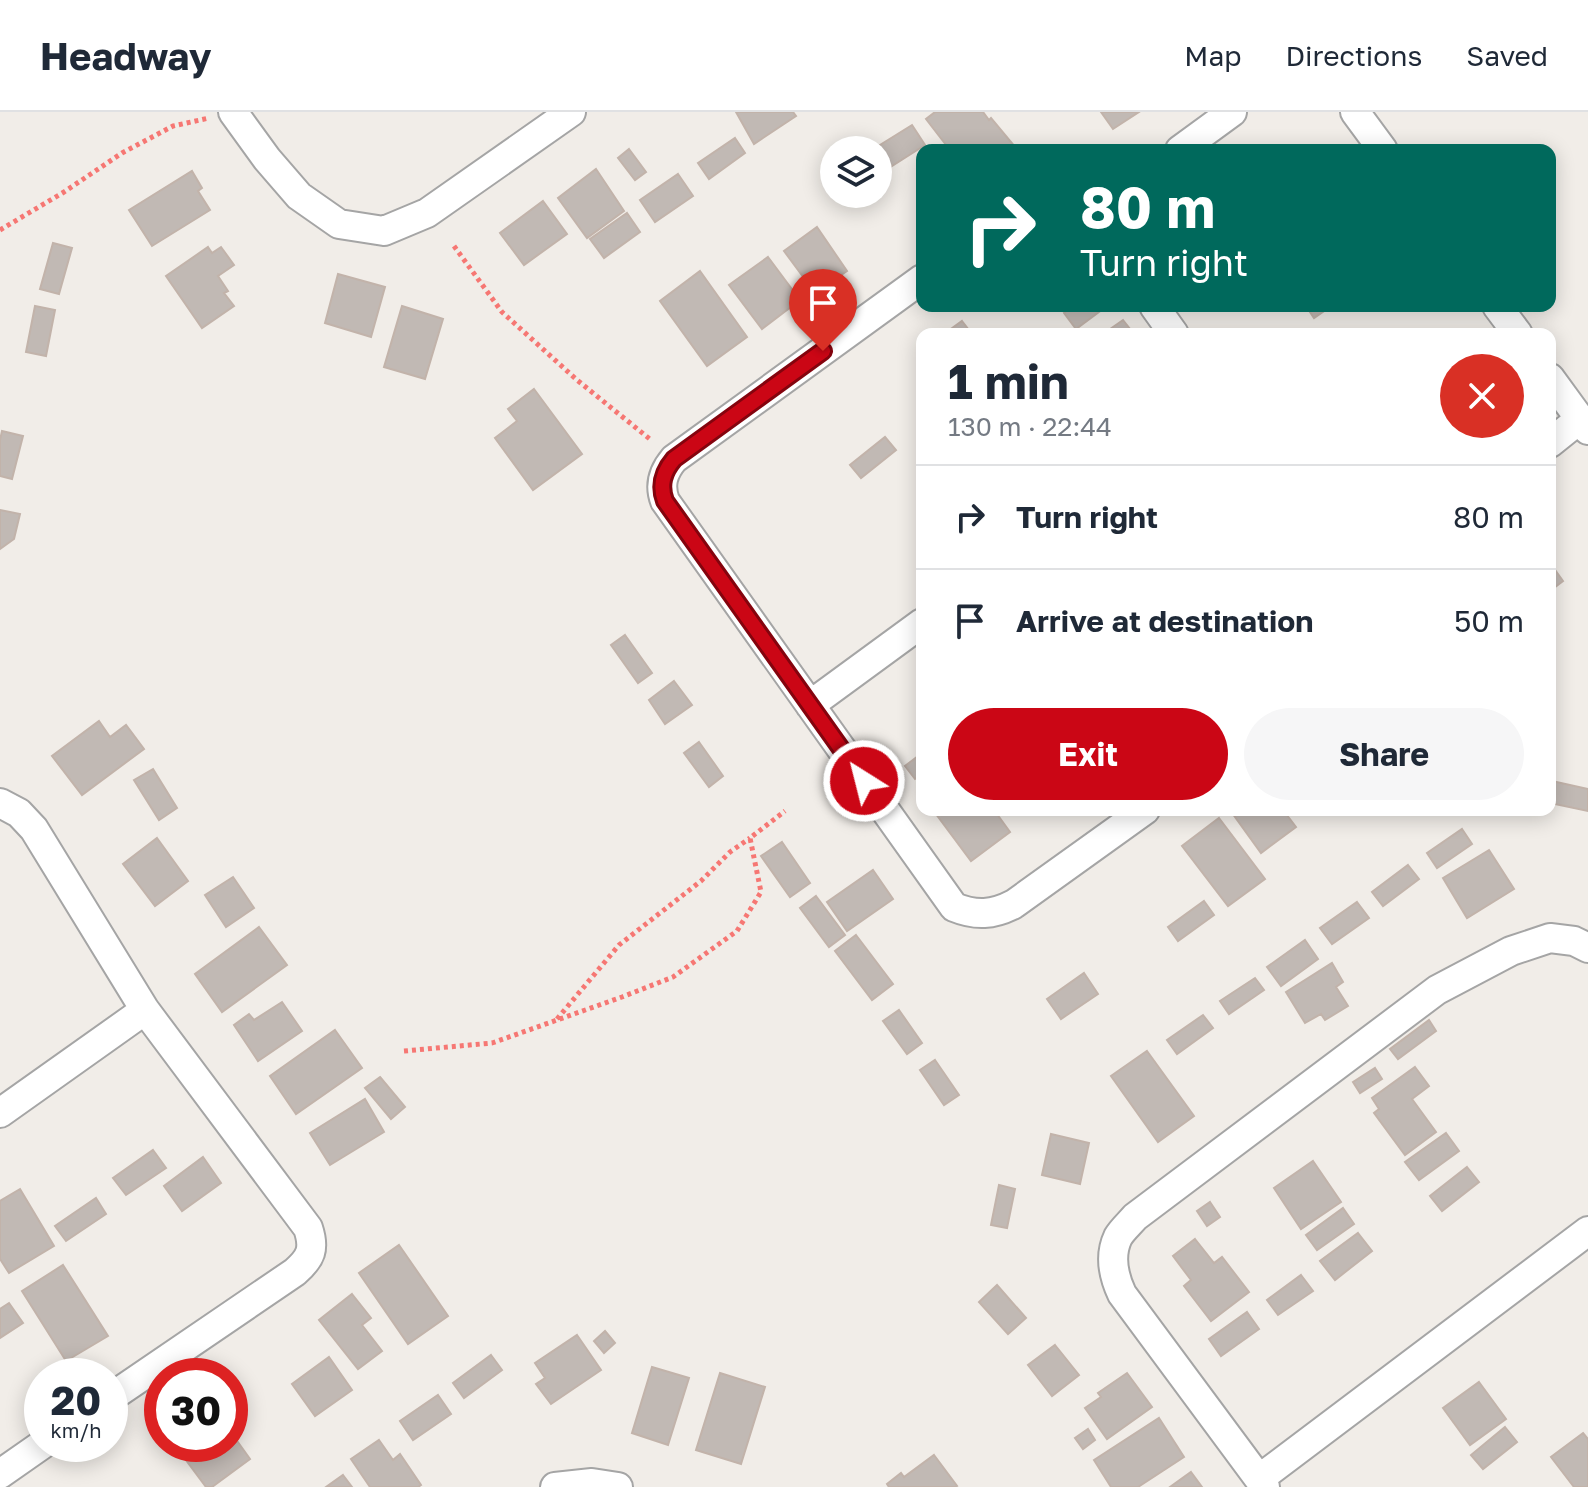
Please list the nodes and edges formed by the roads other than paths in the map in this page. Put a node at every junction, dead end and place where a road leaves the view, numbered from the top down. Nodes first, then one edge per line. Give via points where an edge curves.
1 (233, 112) edge
2 (571, 112) edge
3 (1232, 112) edge
4 (1355, 112) edge
5 (1188, 144) edge
6 (1379, 144) edge
7 (916, 283) edge
8 (1556, 386) edge
9 (1584, 424) edge
10 (1556, 440) edge
11 (916, 627) edge
12 (810, 705) junction
13 (0, 803) edge
14 (1137, 816) edge
15 (1588, 948) edge
16 (145, 1010) junction
17 (0, 1113) edge
18 (1588, 1231) edge
19 (128, 1386) edge
20 (24, 1457) edge
21 (0, 1474) edge
22 (1262, 1483) edge
23 (555, 1487) edge
24 (618, 1487) edge

1 - 2 street via 299,196 339,224 384,231 427,213
3 - 5 street
4 - 6 street
7 - 12 street via 674,459 664,475 665,501
8 - 9 street
9 - 10 street
11 - 12 street
12 - 14 street via 954,907 967,913 998,912 1014,904
13 - 16 street via 34,829
15 - 22 street via 1550,938 1511,951 1437,990 1135,1217 1118,1237 1115,1278 1122,1294
16 - 17 street
16 - 19 street via 308,1228 312,1250 295,1272
18 - 22 street
20 - 21 street
23 - 24 street

